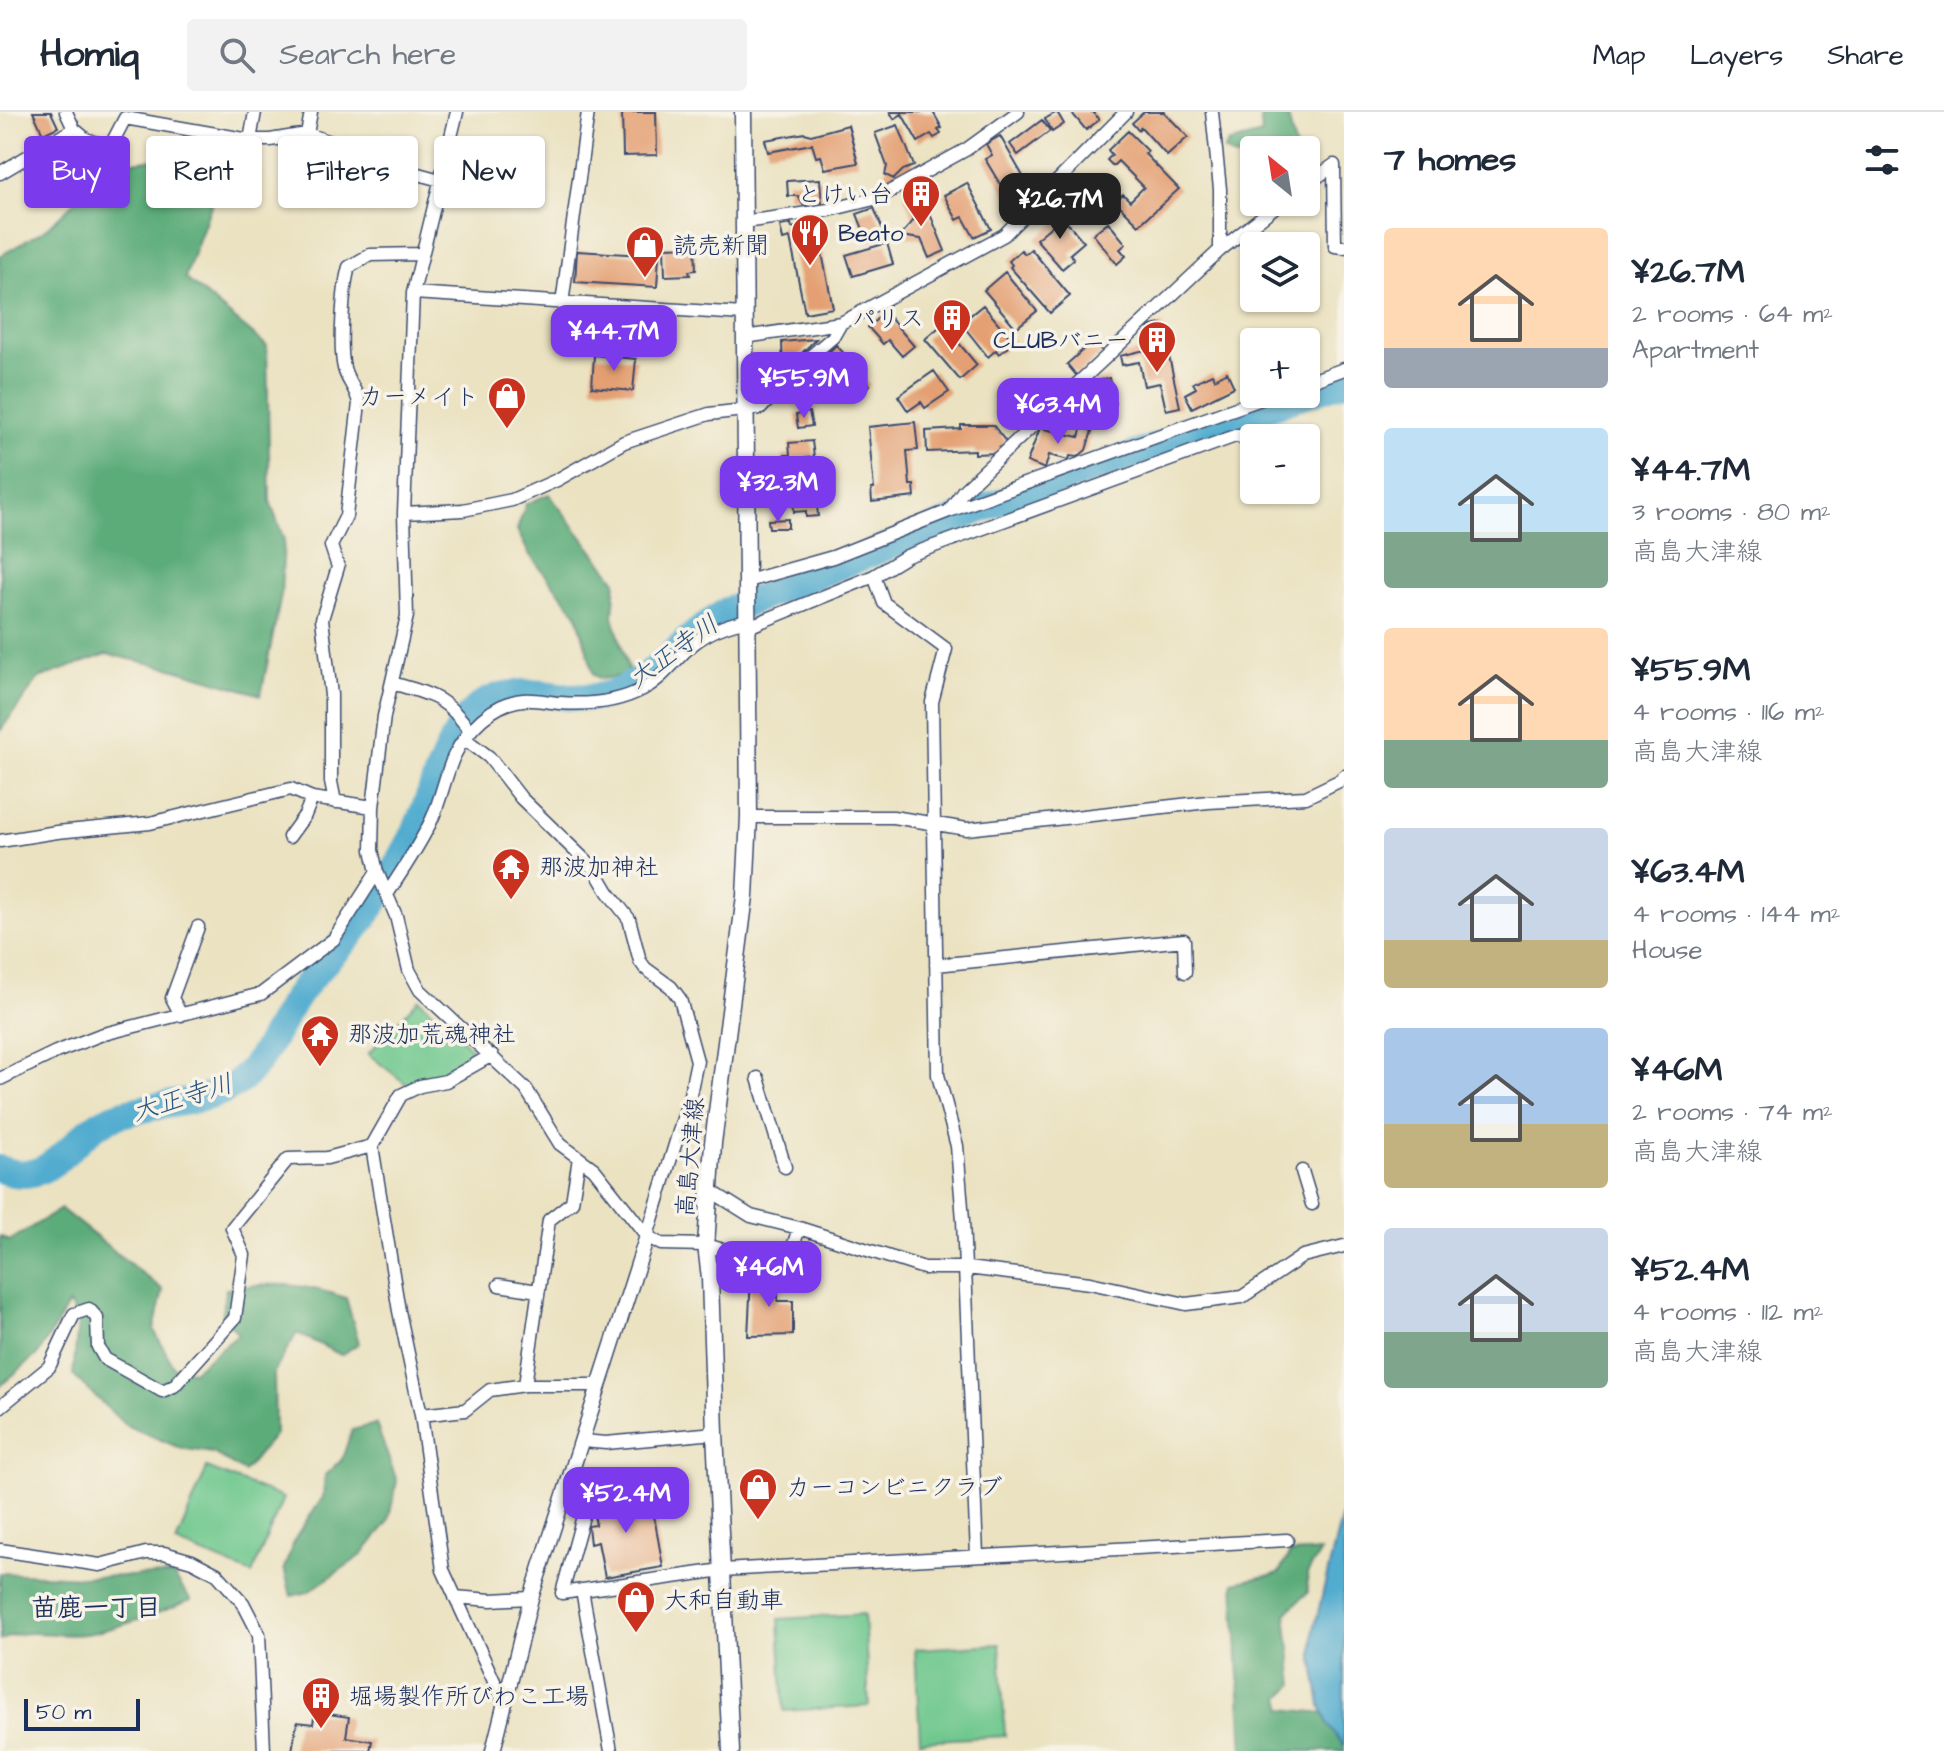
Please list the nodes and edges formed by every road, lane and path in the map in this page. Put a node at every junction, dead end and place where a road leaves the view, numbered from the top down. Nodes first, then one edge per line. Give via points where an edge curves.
1 (66, 112) edge
2 (255, 112) edge
3 (311, 112) edge
4 (457, 112) edge
5 (588, 112) edge
6 (743, 112) edge
7 (1018, 112) edge
8 (1126, 112) edge
9 (1212, 112) edge
10 (123, 115) edge
11 (74, 129) junction
12 (307, 134) junction
13 (230, 136) edge
14 (251, 136) edge
15 (451, 136) edge
16 (262, 140) edge
17 (0, 173) edge
18 (1320, 175) edge
19 (434, 178) edge
20 (434, 205) edge
21 (1263, 216) edge
22 (744, 222) junction
23 (1344, 247) edge
24 (1220, 250) junction
25 (422, 254) junction
26 (413, 293) junction
27 (562, 304) junction
28 (743, 314) junction
29 (841, 323) junction
30 (744, 337) junction
31 (1344, 369) edge
32 (1320, 378) edge
33 (1240, 407) edge
34 (746, 412) junction
35 (1240, 436) edge
36 (949, 511) junction
37 (404, 513) junction
38 (874, 576) junction
39 (748, 587) junction
40 (748, 621) junction
41 (392, 683) junction
42 (468, 733) junction
43 (1344, 776) edge
44 (312, 798) junction
45 (335, 802) junction
46 (373, 807) junction
47 (749, 817) junction
48 (933, 825) junction
49 (289, 837) dead end
50 (0, 841) edge
51 (383, 883) junction
52 (198, 927) dead end
53 (936, 965) junction
54 (1185, 972) dead end
55 (181, 1015) junction
56 (492, 1055) junction
57 (758, 1078) dead end
58 (0, 1079) edge
59 (372, 1146) junction
60 (579, 1158) junction
61 (785, 1167) dead end
62 (1302, 1171) dead end
63 (711, 1191) junction
64 (1312, 1204) dead end
65 (799, 1228) junction
66 (647, 1236) junction
67 (706, 1245) junction
68 (1344, 1246) edge
69 (967, 1268) junction
70 (499, 1285) dead end
71 (538, 1291) junction
72 (525, 1385) junction
73 (599, 1385) junction
74 (0, 1407) edge
75 (421, 1415) junction
76 (715, 1433) junction
77 (582, 1441) junction
78 (570, 1479) junction
79 (1287, 1540) dead end
80 (0, 1550) edge
81 (977, 1555) junction
82 (722, 1570) junction
83 (582, 1590) junction
84 (455, 1597) junction
85 (531, 1598) junction
86 (504, 1703) junction
87 (264, 1751) edge
88 (493, 1751) edge
89 (611, 1751) edge
90 (731, 1751) edge

1 - 11 street
2 - 14 street
3 - 12 street
4 - 15 street
5 - 27 street
6 - 22 main road
7 - 22 street via 967,149 878,198
8 - 29 street via 1004,235
9 - 24 street
10 - 11 street via 110,147
10 - 13 street
11 - 17 street
12 - 16 street
12 - 19 street via 356,157
18 - 23 street via 1334,165 1335,246
20 - 25 street
21 - 24 street
22 - 28 main road
24 - 36 street via 963,491
25 - 26 street
25 - 45 street via 370,255 349,267 343,287 344,369 359,403 346,516 331,546 338,567 322,619
26 - 27 street
26 - 37 street
27 - 28 street
28 - 30 main road
29 - 30 street
29 - 34 street via 761,408
30 - 34 main road
31 - 32 street
33 - 36 street
34 - 37 street via 709,414 624,442 512,500 463,510
34 - 39 main road
35 - 38 street via 907,556
36 - 39 street
37 - 41 street via 407,616
38 - 40 street
38 - 48 street via 884,603 946,649 932,702
39 - 40 main road, 高島大津線
40 - 42 street via 728,625 691,645 643,690 600,703 522,700 490,712
40 - 47 main road, 高島大津線
41 - 42 street via 446,702
41 - 46 street
42 - 51 street via 454,756 433,818
42 - 66 street via 521,798 595,870 629,919 640,961 680,999 697,1061
43 - 48 street via 1306,797 1208,802 967,829
44 - 45 street
44 - 49 street
44 - 50 street via 291,789 150,823
45 - 46 street
46 - 51 street via 372,850
47 - 48 street via 893,817
47 - 63 main road, 高島大津線 via 745,896
48 - 53 street
51 - 55 street via 334,939 280,982 261,994
51 - 56 street via 420,990
52 - 55 street via 172,998
53 - 54 street via 1184,940
53 - 69 street via 938,1075 957,1146
55 - 58 street via 100,1035
56 - 59 street via 446,1081 401,1095
56 - 60 street via 526,1089 560,1144
57 - 61 street
59 - 74 street via 327,1158 288,1159 232,1228 244,1255 235,1318 174,1386 162,1391 105,1359 98,1347 97,1318 89,1309 74,1314 49,1367
59 - 75 street
60 - 66 street via 594,1169
60 - 71 street via 572,1202 549,1220
62 - 64 street
63 - 65 street via 751,1216
63 - 67 main road, 高島大津線
65 - 67 street via 786,1268
65 - 69 street via 924,1268
66 - 67 street via 661,1244
66 - 73 street
67 - 76 main road, 高島大津線
68 - 69 street via 1303,1256 1242,1297 1186,1304 1090,1283
69 - 81 street
70 - 71 street
71 - 72 street
72 - 73 street
72 - 75 street via 490,1390 465,1410
73 - 77 street
75 - 84 street via 443,1570
76 - 77 street
76 - 82 main road, 高島大津線
77 - 78 street
78 - 83 street via 585,1509 562,1593
78 - 85 street
79 - 81 street
80 - 87 street via 100,1565 164,1553 217,1574 243,1603 259,1634
81 - 82 street
82 - 83 street
82 - 90 main road, 高島大津線
83 - 89 street
84 - 85 street
84 - 86 street
85 - 86 street
86 - 88 street

